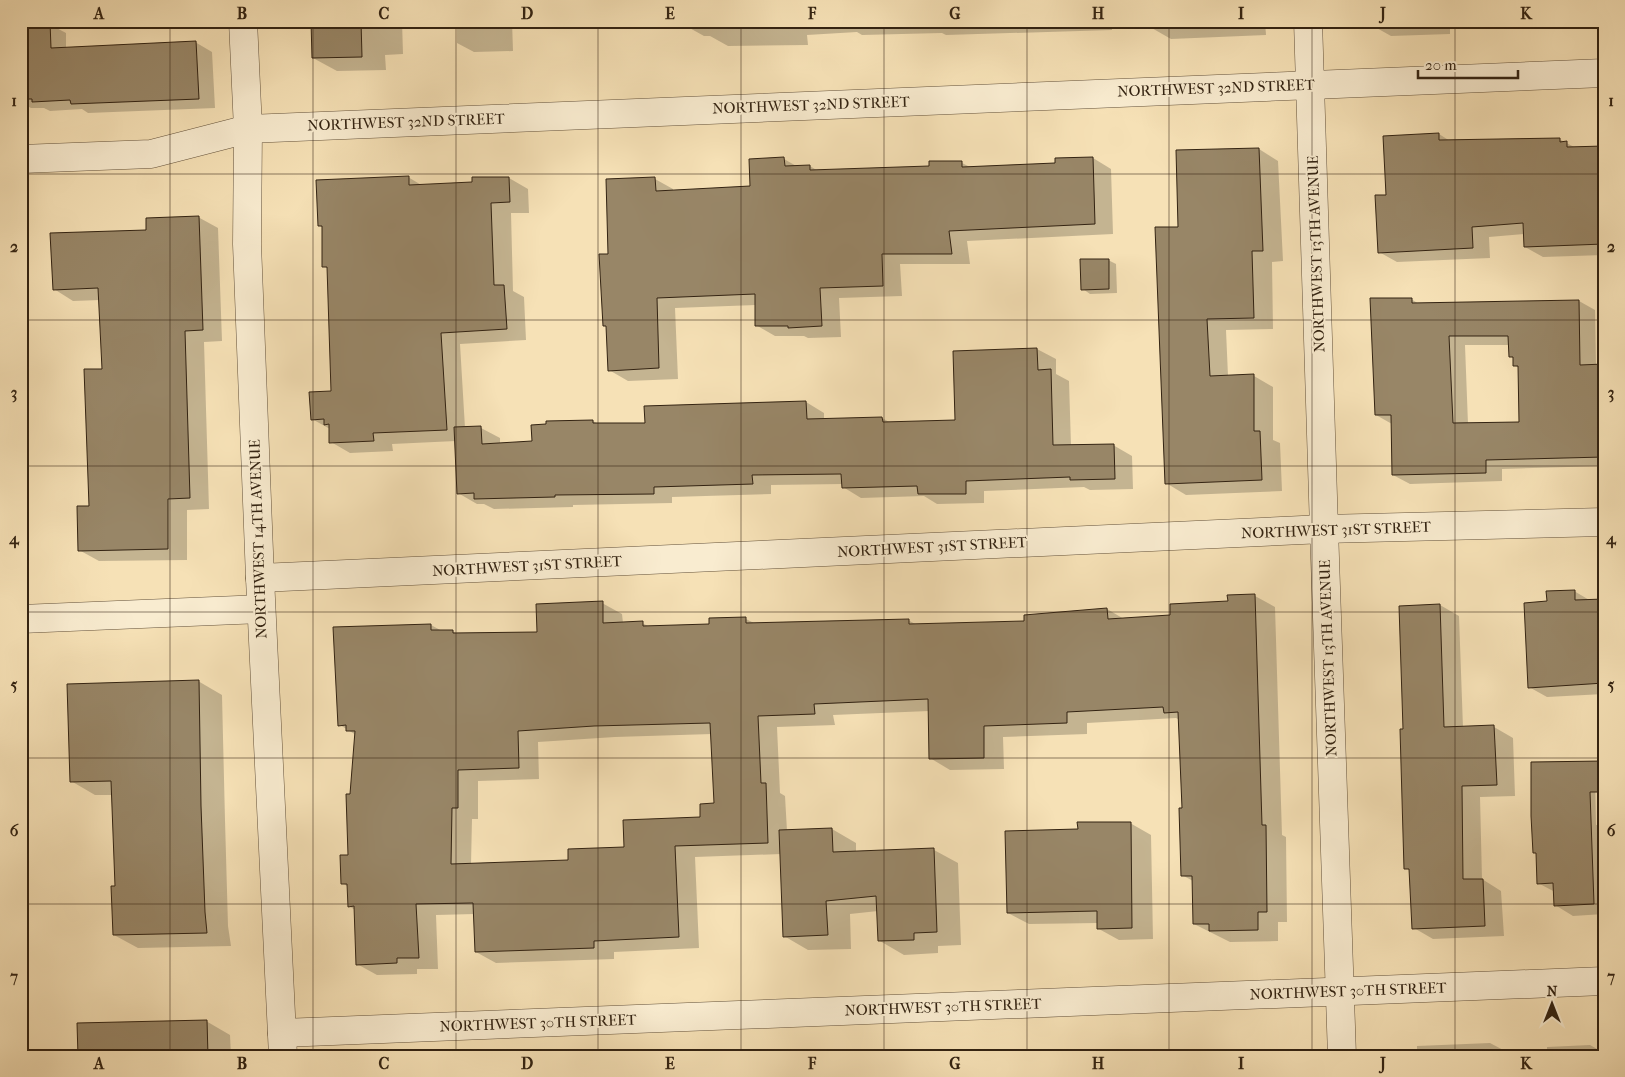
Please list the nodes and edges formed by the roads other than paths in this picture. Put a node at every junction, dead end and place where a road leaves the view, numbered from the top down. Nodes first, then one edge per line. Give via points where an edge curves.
1 (243, 21) edge
2 (1308, 21) edge
3 (1604, 72) edge
4 (1311, 84) junction
5 (248, 129) junction
6 (21, 159) edge
7 (1604, 522) edge
8 (1324, 529) junction
9 (260, 578) junction
10 (261, 609) junction
11 (21, 618) edge
12 (1604, 981) edge
13 (1340, 992) junction
14 (282, 1045) edge
15 (1342, 1056) edge

1 - 5 street, NORTHWEST 14TH AVENUE
2 - 4 street, NORTHWEST 13TH AVENUE
3 - 4 street, NORTHWEST 32ND STREET
4 - 5 street, NORTHWEST 32ND STREET
4 - 8 street, NORTHWEST 13TH AVENUE
5 - 6 street, NORTHWEST 32ND STREET via 151,154
5 - 9 street, NORTHWEST 14TH AVENUE via 247,244
7 - 8 street, NORTHWEST 31ST STREET
8 - 9 street, NORTHWEST 31ST STREET
8 - 13 street, NORTHWEST 13TH AVENUE
9 - 10 street, NORTHWEST 14TH AVENUE
10 - 11 street
10 - 14 street, NORTHWEST 14TH AVENUE
12 - 13 street, NORTHWEST 30TH STREET
13 - 14 street, NORTHWEST 30TH STREET
13 - 15 street, NORTHWEST 13TH AVENUE

